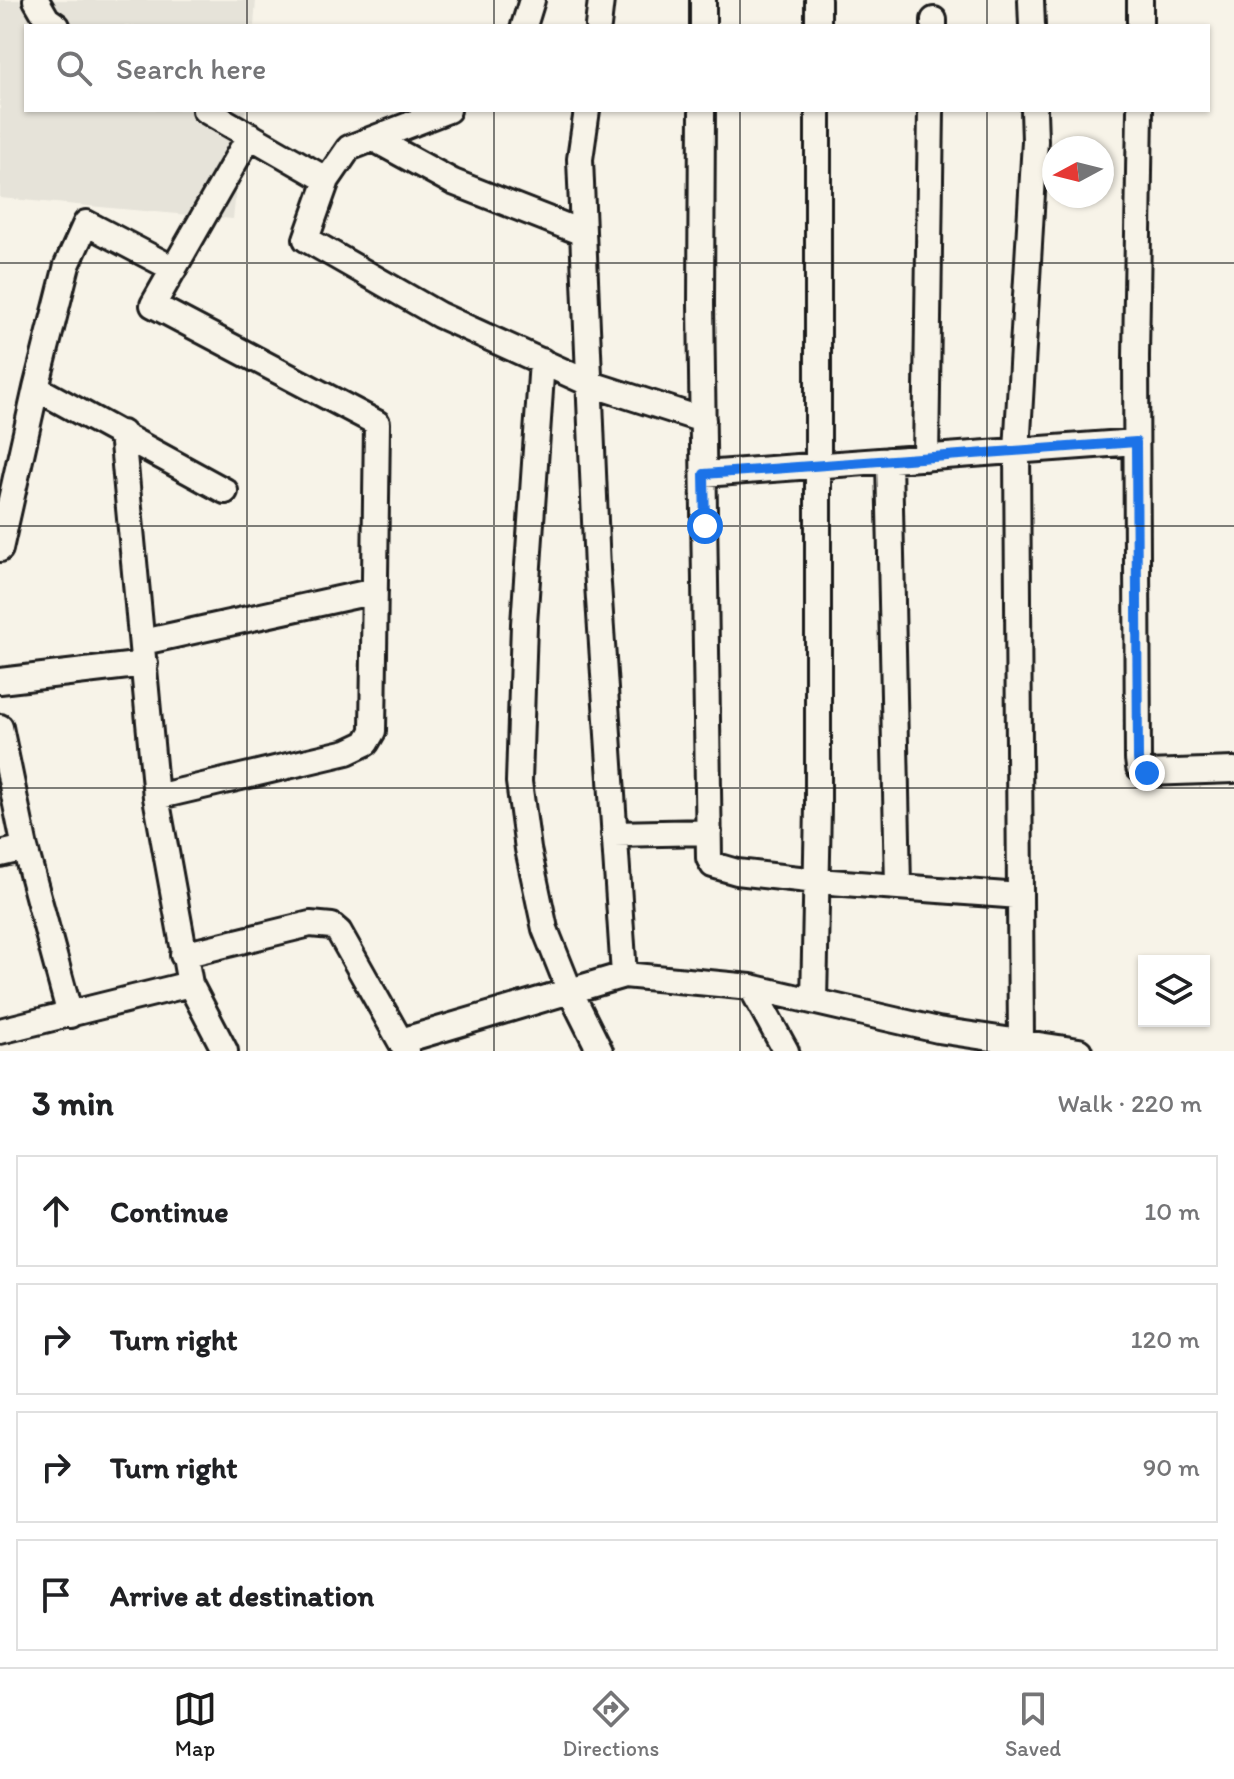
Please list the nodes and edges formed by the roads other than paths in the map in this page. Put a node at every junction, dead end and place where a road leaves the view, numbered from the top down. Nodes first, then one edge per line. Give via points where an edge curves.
1 (36, 0) edge
2 (532, 0) edge
3 (601, 0) edge
4 (703, 0) edge
5 (818, 0) edge
6 (1031, 0) edge
7 (1140, 0) edge
8 (54, 24) edge
9 (525, 24) edge
10 (598, 24) edge
11 (703, 24) edge
12 (818, 24) edge
13 (1032, 24) edge
14 (1140, 24) edge
15 (209, 112) edge
16 (443, 112) edge
17 (587, 112) edge
18 (702, 112) edge
19 (818, 112) edge
20 (931, 112) edge
21 (1034, 112) edge
22 (1140, 112) edge
23 (250, 135) junction
24 (374, 139) junction
25 (327, 180) junction
26 (583, 233) junction
27 (174, 269) junction
28 (542, 361) junction
29 (591, 384) junction
30 (36, 388) junction
31 (703, 420) junction
32 (122, 433) junction
33 (1136, 442) junction
34 (1017, 451) junction
35 (926, 458) junction
36 (889, 460) junction
37 (818, 465) junction
38 (704, 474) junction
39 (225, 491) dead end
40 (0, 549) edge
41 (375, 591) junction
42 (144, 653) junction
43 (0, 681) edge
44 (0, 728) edge
45 (1234, 770) edge
46 (156, 797) junction
47 (709, 832) junction
48 (614, 834) junction
49 (25, 848) junction
50 (0, 854) edge
51 (817, 881) junction
52 (898, 886) junction
53 (1020, 896) junction
54 (183, 955) junction
55 (624, 975) junction
56 (190, 984) junction
57 (751, 987) junction
58 (569, 989) junction
59 (814, 1001) junction
60 (70, 1015) junction
61 (0, 1031) edge
62 (943, 1040) edge
63 (1021, 1043) junction
64 (403, 1046) edge
65 (225, 1051) edge
66 (600, 1051) edge
67 (786, 1051) edge
68 (1079, 1051) edge

1 - 8 street
2 - 9 street
3 - 10 street
4 - 11 street
5 - 12 street
6 - 13 street
7 - 14 street
15 - 23 street
16 - 24 street
17 - 26 street via 580,159
18 - 31 street
19 - 37 street
20 - 35 street
21 - 34 street
22 - 33 street
23 - 25 street
23 - 27 street
24 - 25 street via 349,148
24 - 26 street via 453,182
25 - 28 street via 306,239 439,315
26 - 29 street
27 - 30 street via 86,223 67,265
27 - 41 street via 153,305 377,423
28 - 29 street
28 - 58 street via 519,782 538,902
29 - 31 street
29 - 48 street
30 - 32 street
30 - 40 street
31 - 38 street
32 - 39 street
32 - 42 street
33 - 34 street
33 - 45 street via 1139,767 1147,773
34 - 35 street
34 - 53 street
35 - 36 street
36 - 37 street
36 - 52 street
37 - 38 street
37 - 51 street
38 - 47 street
41 - 42 street
41 - 46 street via 373,731 366,743
42 - 43 street
42 - 46 street
44 - 49 street
46 - 54 street
47 - 48 street
47 - 51 street via 709,858 720,869
48 - 55 street
49 - 50 street
49 - 60 street
51 - 52 street
51 - 59 street
52 - 53 street
53 - 63 street
54 - 56 street
54 - 64 street via 310,924 332,926
55 - 57 street
55 - 58 street
56 - 60 street
56 - 65 street
57 - 59 street
57 - 67 street
58 - 64 street
58 - 66 street
59 - 62 street
60 - 61 street
62 - 63 street
63 - 68 street

